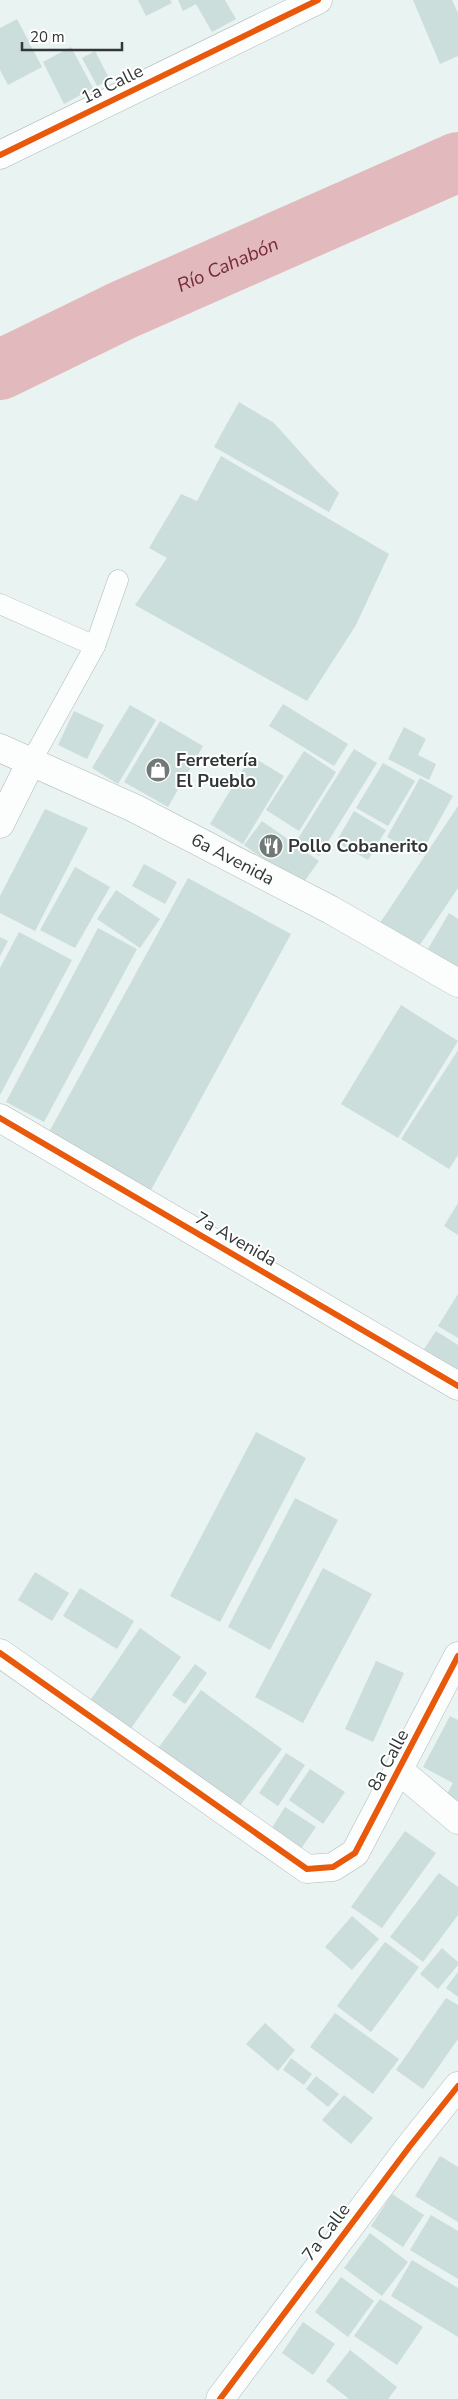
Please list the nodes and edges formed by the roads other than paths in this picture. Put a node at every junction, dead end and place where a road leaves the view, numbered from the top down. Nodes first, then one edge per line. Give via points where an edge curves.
1 (318, 0) edge
2 (0, 156) edge
3 (118, 580) dead end
4 (0, 604) edge
5 (95, 646) junction
6 (0, 748) edge
7 (32, 760) junction
8 (0, 824) edge
9 (458, 983) edge
10 (0, 1118) edge
11 (458, 1386) edge
12 (0, 1653) edge
13 (458, 1656) edge
14 (400, 1771) junction
15 (458, 1820) edge
16 (458, 2086) edge
17 (220, 2399) edge

1 - 2 street, 1a Calle
3 - 5 lane
4 - 5 lane
5 - 7 lane
6 - 7 street, 6a Avenida
7 - 8 street
7 - 9 street, 6a Avenida via 134,808 323,906
10 - 11 street, 7a Avenida
12 - 14 street, 8a Calle via 307,1869 333,1867 355,1853
13 - 14 street, 8a Calle
14 - 15 street
16 - 17 street, 7a Calle

